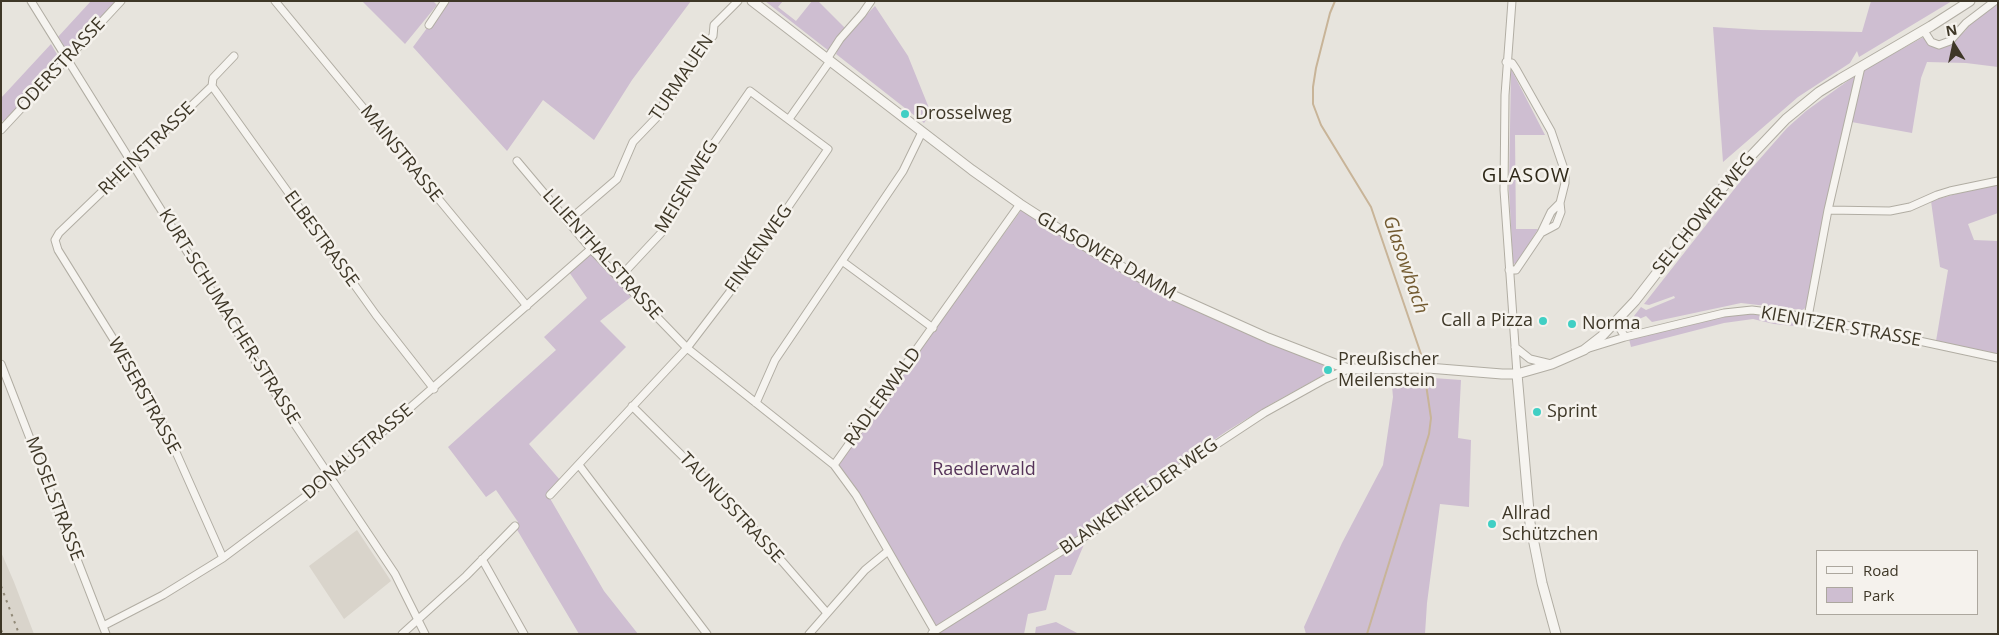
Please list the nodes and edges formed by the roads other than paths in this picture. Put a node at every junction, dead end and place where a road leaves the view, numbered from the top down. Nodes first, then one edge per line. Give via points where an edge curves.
1 (31, 1) edge
2 (121, 1) edge
3 (275, 1) edge
4 (445, 1) edge
5 (738, 1) edge
6 (752, 1) edge
7 (871, 1) edge
8 (1512, 1) edge
9 (1970, 1) edge
10 (1995, 1) edge
11 (428, 25) dead end
12 (1924, 31) junction
13 (234, 56) dead end
14 (67, 59) junction
15 (828, 60) junction
16 (1506, 62) junction
17 (1861, 67) junction
18 (212, 86) junction
19 (789, 119) junction
20 (2, 129) edge
21 (922, 132) junction
22 (517, 161) dead end
23 (132, 163) junction
24 (1998, 181) edge
25 (1560, 203) junction
26 (1020, 204) junction
27 (1828, 210) junction
28 (568, 221) junction
29 (1541, 232) junction
30 (55, 240) joint
31 (592, 248) junction
32 (842, 261) junction
33 (1509, 270) junction
34 (619, 278) junction
35 (527, 306) junction
36 (1808, 317) junction
37 (1616, 322) junction
38 (933, 328) junction
39 (1625, 337) junction
40 (1515, 347) junction
41 (687, 348) junction
42 (1584, 350) junction
43 (1998, 358) edge
44 (1, 364) edge
45 (1552, 364) junction
46 (1348, 370) junction
47 (1517, 374) junction
48 (434, 389) junction
49 (756, 403) junction
50 (632, 406) junction
51 (578, 465) junction
52 (834, 465) junction
53 (330, 478) junction
54 (550, 495) dead end
55 (515, 526) dead end
56 (888, 550) junction
57 (223, 558) junction
58 (482, 558) junction
59 (827, 613) junction
60 (419, 620) junction
61 (103, 626) junction
62 (933, 632) edge
63 (106, 634) edge
64 (402, 634) edge
65 (425, 634) edge
66 (524, 634) edge
67 (707, 634) edge
68 (809, 634) edge
69 (1556, 634) edge

1 - 14 street, KURT-SCHUMACHER-STRASSE
2 - 14 street, ODERSTRASSE
3 - 35 street, MAINSTRASSE
4 - 11 street
5 - 28 street, TURMAUEN via 714,25 713,36 681,77 676,92 633,142 617,179
6 - 15 street, GLASOWER DAMM
7 - 15 street via 840,39
8 - 16 street
9 - 12 street, SELCHOWER WEG
10 - 12 street via 1966,23 1950,41 1938,45 1931,42
12 - 17 street, SELCHOWER WEG
13 - 18 street, RHEINSTRASSE via 213,78
14 - 20 street, ODERSTRASSE
14 - 23 street, KURT-SCHUMACHER-STRASSE
15 - 19 street
15 - 21 street, GLASOWER DAMM
16 - 25 street via 1512,63 1516,69 1555,140 1565,172
16 - 33 street via 1504,190
17 - 27 street
17 - 37 street, SELCHOWER WEG via 1802,106 1747,159
18 - 23 street, RHEINSTRASSE
18 - 48 street, ELBESTRASSE via 376,315
19 - 34 street, MEISENWEG via 750,91 694,172 663,231
19 - 41 street, FINKENWEG via 828,149
21 - 26 street, GLASOWER DAMM
21 - 32 street via 903,172
22 - 28 street, LILIENTHALSTRASSE
23 - 30 street, RHEINSTRASSE
23 - 53 street, KURT-SCHUMACHER-STRASSE
24 - 27 street via 1937,194 1910,207 1890,211
25 - 29 street via 1551,212
25 - 29 street via 1561,212 1556,225
26 - 38 street, RÄDLERWALD
26 - 46 street, GLASOWER DAMM via 1093,251 1170,294
27 - 36 street
28 - 31 street, LILIENTHALSTRASSE
29 - 33 street via 1516,270
30 - 57 street, WESERSTRASSE via 167,432
31 - 34 street, LILIENTHALSTRASSE
31 - 35 street, DONAUSTRASSE
32 - 38 street
32 - 49 street via 775,360
33 - 40 street
34 - 41 street, LILIENTHALSTRASSE
35 - 48 street, DONAUSTRASSE
36 - 39 street, KIENITZER STRASSE via 1741,310
36 - 43 street, KIENITZER STRASSE
37 - 39 street
37 - 42 street, SELCHOWER WEG
38 - 52 street, RÄDLERWALD
39 - 42 street, KIENITZER STRASSE
40 - 45 street via 1530,359
40 - 47 street
41 - 49 street, LILIENTHALSTRASSE
41 - 50 street, FINKENWEG
42 - 45 street, SELCHOWER WEG
44 - 61 street, MOSELSTRASSE
45 - 47 street, SELCHOWER WEG
46 - 47 street, GLASOWER DAMM via 1417,367
46 - 62 street, BLANKENFELDER WEG via 1257,417 1178,469 1095,530
47 - 69 street via 1530,523
48 - 53 street, DONAUSTRASSE
49 - 52 street, LILIENTHALSTRASSE
50 - 51 street, FINKENWEG
50 - 59 street, TAUNUSSTRASSE via 741,514
51 - 54 street, FINKENWEG
51 - 67 street
52 - 56 street, LILIENTHALSTRASSE
53 - 57 street, DONAUSTRASSE
53 - 60 street, KURT-SCHUMACHER-STRASSE via 395,574
55 - 58 street
56 - 59 street
56 - 62 street, LILIENTHALSTRASSE
57 - 61 street, DONAUSTRASSE via 163,595
58 - 60 street
58 - 66 street
59 - 68 street
60 - 64 street
60 - 65 street, KURT-SCHUMACHER-STRASSE
61 - 63 street, MOSELSTRASSE

